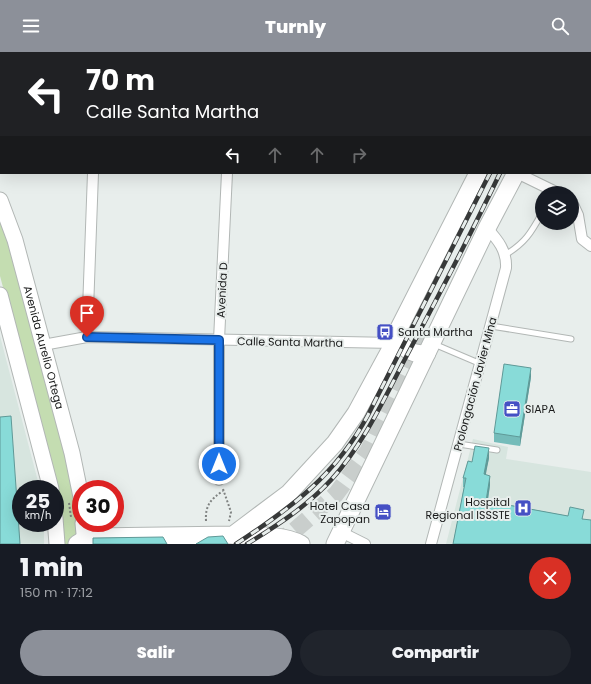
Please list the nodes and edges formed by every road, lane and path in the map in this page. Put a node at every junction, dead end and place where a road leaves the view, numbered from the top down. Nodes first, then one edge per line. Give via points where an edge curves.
1 (93, 174) edge
2 (227, 174) edge
3 (477, 174) edge
4 (483, 174) edge
5 (507, 174) edge
6 (516, 174) edge
7 (519, 174) edge
8 (544, 186) edge
9 (0, 200) edge
10 (579, 221) edge
11 (535, 225) edge
12 (487, 228) junction
13 (591, 246) edge
14 (505, 255) junction
15 (0, 295) edge
16 (413, 316) tunnel mouth
17 (430, 325) tunnel mouth
18 (491, 326) junction
19 (87, 337) junction
20 (395, 338) junction
21 (571, 339) dead end
22 (219, 340) junction
23 (43, 345) junction
24 (429, 348) junction
25 (481, 364) junction
26 (459, 444) junction
27 (497, 450) dead end
28 (49, 480) edge
29 (77, 480) edge
30 (219, 480) joint
31 (223, 491) junction
32 (57, 532) edge
33 (229, 535) junction
34 (206, 536) junction
35 (82, 538) edge
36 (338, 538) edge
37 (58, 544) edge
38 (301, 544) edge
39 (365, 544) edge
40 (431, 544) edge

1 - 19 street
2 - 22 street, Avenida D
3 - 20 main road
4 - 16 main road
5 - 17 main road
6 - 12 main road
7 - 8 street
9 - 23 main road, Avenida Aurelio Ortega via 15,240
10 - 13 street via 582,239
11 - 14 lane via 526,240
12 - 14 street, Prolongación Javier Mina via 497,238
12 - 24 main road
14 - 18 street, Prolongación Javier Mina via 506,268
15 - 28 main road
18 - 21 lane
18 - 25 street, Prolongación Javier Mina
19 - 22 street, Calle Santa Martha
19 - 23 street, Calle Santa Martha
20 - 22 street, Calle Santa Martha
20 - 24 main road via 406,349 417,354
20 - 33 main road via 356,412 336,443 289,493
22 - 30 street, Avenida D
23 - 29 main road, Avenida Aurelio Ortega
24 - 25 lane
24 - 36 main road
25 - 26 street, Prolongación Javier Mina
26 - 27 lane
26 - 40 street, Prolongación Javier Mina
30 - 31 path
31 - 33 path via 232,512
31 - 34 path via 211,499 205,514
32 - 37 main road
33 - 34 main road
33 - 38 main road via 273,537
34 - 35 main road
36 - 39 street

